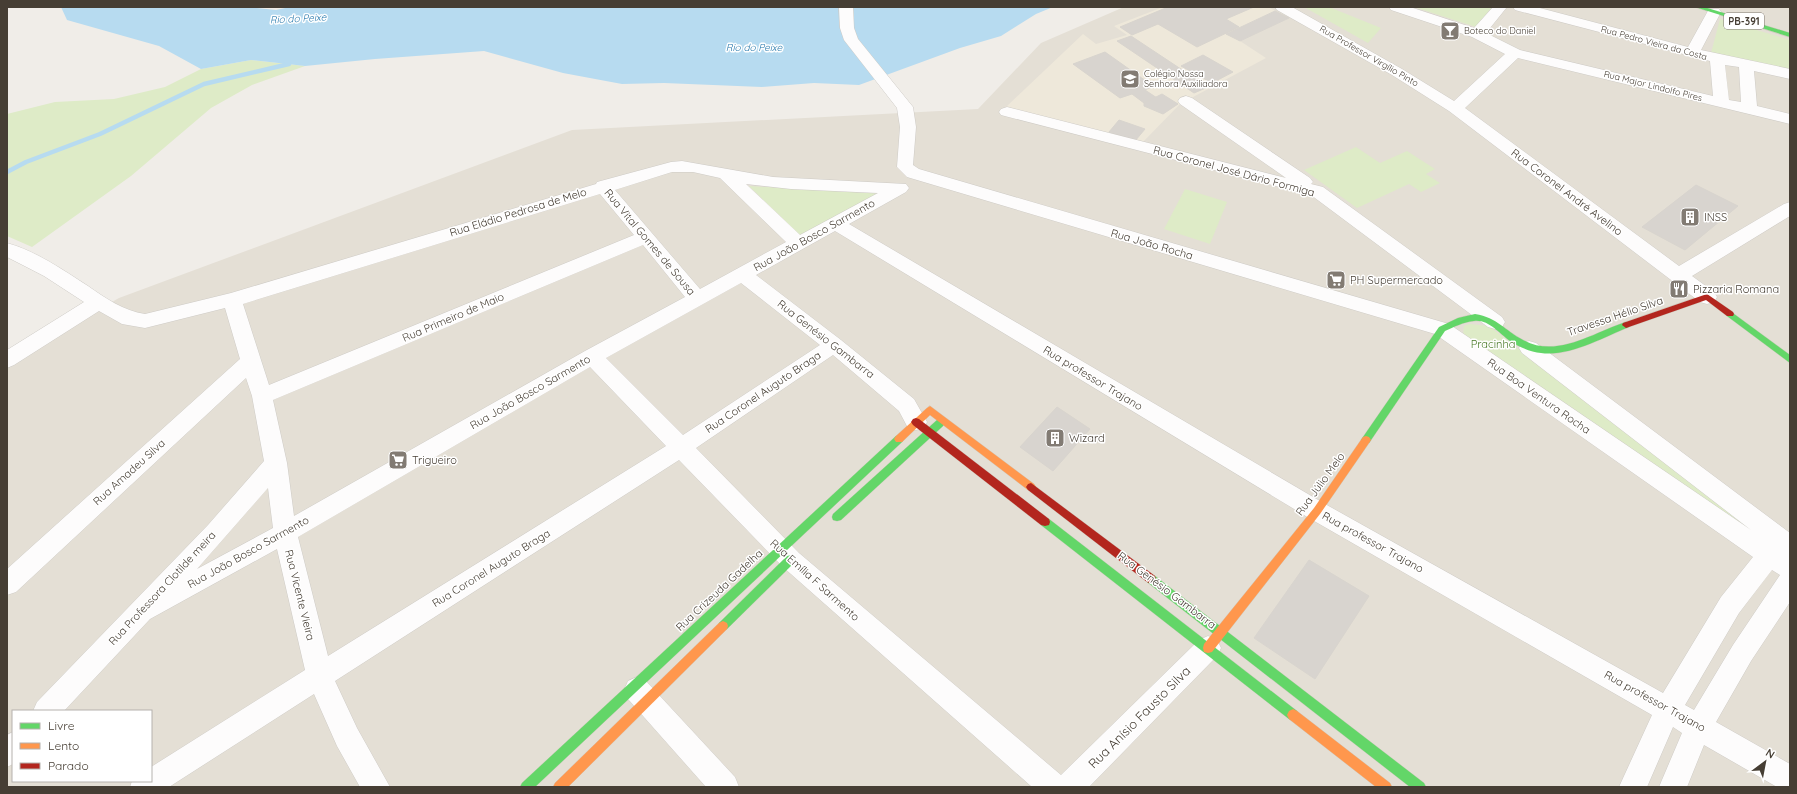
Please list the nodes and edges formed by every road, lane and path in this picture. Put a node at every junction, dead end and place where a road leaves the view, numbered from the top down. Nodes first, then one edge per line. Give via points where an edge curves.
1 (846, 7) edge
2 (1282, 7) edge
3 (1396, 7) edge
4 (1500, 7) edge
5 (1520, 7) edge
6 (1698, 7) edge
7 (1714, 12) junction
8 (1477, 34) junction
9 (1790, 35) edge
10 (1515, 53) junction
11 (1692, 53) junction
12 (1717, 59) junction
13 (1746, 65) junction
14 (1790, 74) edge
15 (1186, 101) dead end
16 (1721, 103) junction
17 (1455, 108) junction
18 (1749, 110) junction
19 (1007, 112) dead end
20 (1790, 119) edge
21 (726, 174) junction
22 (921, 176) junction
23 (603, 186) junction
24 (899, 188) junction
25 (1316, 191) junction
26 (1790, 208) edge
27 (836, 224) junction
28 (644, 238) junction
29 (797, 243) junction
30 (8, 249) edge
31 (743, 275) junction
32 (1679, 275) junction
33 (1707, 297) junction
34 (697, 298) junction
35 (232, 300) junction
36 (98, 302) junction
37 (1495, 322) junction
38 (1442, 329) junction
39 (834, 345) junction
40 (1529, 348) junction
41 (592, 356) junction
42 (7, 360) edge
43 (252, 360) junction
44 (1790, 360) edge
45 (262, 396) junction
46 (925, 418) junction
47 (680, 448) junction
48 (276, 463) junction
49 (1317, 511) junction
50 (831, 522) dead end
51 (285, 533) junction
52 (1780, 547) edge
53 (789, 554) junction
54 (1790, 568) edge
55 (1790, 581) edge
56 (7, 584) edge
57 (140, 611) junction
58 (1214, 640) junction
59 (320, 677) junction
60 (640, 694) junction
61 (1668, 709) junction
62 (47, 710) edge
63 (1699, 726) junction
64 (1790, 779) edge
65 (144, 787) edge
66 (376, 787) edge
67 (526, 787) edge
68 (560, 787) edge
69 (725, 787) edge
70 (1053, 787) edge
71 (1069, 787) edge
72 (1386, 787) edge
73 (1420, 787) edge
74 (1633, 787) edge
75 (1673, 787) edge

1 - 22 street, Rua João Rocha via 847,28 851,40 905,107 909,124 906,167
2 - 17 street, Rua Professor Virgílio Pinto
3 - 8 street, Rua Major Lindolfo Pires
4 - 8 street
5 - 11 street, Rua Pedro Vieira da Costa
6 - 7 street, PB-391
7 - 9 street, PB-391
7 - 11 street
8 - 10 street, Rua Major Lindolfo Pires
10 - 16 street, Rua Major Lindolfo Pires
10 - 17 street
11 - 12 street, Rua Pedro Vieira da Costa
12 - 13 street, Rua Pedro Vieira da Costa
12 - 16 street
13 - 14 street, Rua Pedro Vieira da Costa
13 - 18 street
15 - 25 street
16 - 18 street, Rua Major Lindolfo Pires
17 - 32 street, Rua Coronel André Avelino
18 - 20 street, Rua Major Lindolfo Pires
19 - 25 street, Rua Coronel José Dário Formiga
21 - 23 street, Rua Eládio Pedrosa de Melo via 696,166 671,167
21 - 24 street, Rua Eládio Pedrosa de Melo via 773,182
21 - 29 street
22 - 24 street, Rua João Bosco Sarmento
22 - 38 street, Rua João Rocha
23 - 28 street, Rua Vital Gomes de Sousa
23 - 35 street, Rua Eládio Pedrosa de Melo
24 - 27 street, Rua João Bosco Sarmento
25 - 37 street, Rua Coronel José Dário Formiga
26 - 32 street
27 - 29 street, Rua João Bosco Sarmento
27 - 49 street, Rua professor Trajano
28 - 34 street, Rua Vital Gomes de Sousa
28 - 45 street, Rua Primeiro de Maio
29 - 31 street, Rua João Bosco Sarmento
30 - 36 street via 50,271
31 - 34 street, Rua João Bosco Sarmento
31 - 39 street, Rua Genésio Gambarra
32 - 33 street, Rua Coronel André Avelino
33 - 40 street, Travessa Hélio Silva via 1563,346 1542,350
33 - 44 street
34 - 41 street, Rua João Bosco Sarmento
35 - 36 street, Rua Eládio Pedrosa de Melo via 145,321 129,319
35 - 43 street, Rua Vicente Vieira
36 - 42 street
37 - 38 street, Rua Boa Ventura Rocha via 1460,318
37 - 40 street, Rua Boa Ventura Rocha
38 - 49 street, Rua Júlio Melo
38 - 52 street, Rua Boa Ventura Rocha
39 - 46 street, Rua Genésio Gambarra
39 - 47 street, Rua Coronel Auguto Braga
40 - 52 street, Rua Boa Ventura Rocha
41 - 47 street, Rua Emília F Sarmento
41 - 51 street, Rua João Bosco Sarmento
43 - 45 street, Rua Vicente Vieira
43 - 56 street, Rua Amadeu Silva
45 - 48 street, Rua Vicente Vieira
46 - 50 street
46 - 53 street, Rua Crizeuda Gadelha
46 - 58 street, Rua Genésio Gambarra
46 - 58 street, Rua Genésio Gambarra
47 - 53 street, Rua Emília F Sarmento
47 - 59 street, Rua Coronel Auguto Braga
48 - 51 street, Rua Vicente Vieira
48 - 57 street, Rua Professora Clotilde meira via 216,532
49 - 58 street, Rua Júlio Melo
49 - 61 street, Rua professor Trajano
51 - 57 street, Rua João Bosco Sarmento
51 - 59 street, Rua Vicente Vieira
52 - 54 street, Rua Boa Ventura Rocha
52 - 61 street via 1730,605
53 - 60 street, Rua Crizeuda Gadelha
53 - 60 street, Rua Crizeuda Gadelha
53 - 70 street, Rua Emília F Sarmento
55 - 63 street via 1742,653
57 - 62 street, Rua Professora Clotilde meira
58 - 71 street, Rua Anísio Fausto Silva
58 - 72 street, Rua Genésio Gambarra
58 - 73 street, Rua Genésio Gambarra
59 - 65 street, Rua Coronel Auguto Braga
59 - 66 street, Rua Vicente Vieira via 347,737
60 - 67 street, Rua Crizeuda Gadelha
60 - 68 street, Rua Crizeuda Gadelha
60 - 69 street
61 - 63 street, Rua professor Trajano
61 - 74 street
63 - 64 street, Rua professor Trajano
63 - 75 street

